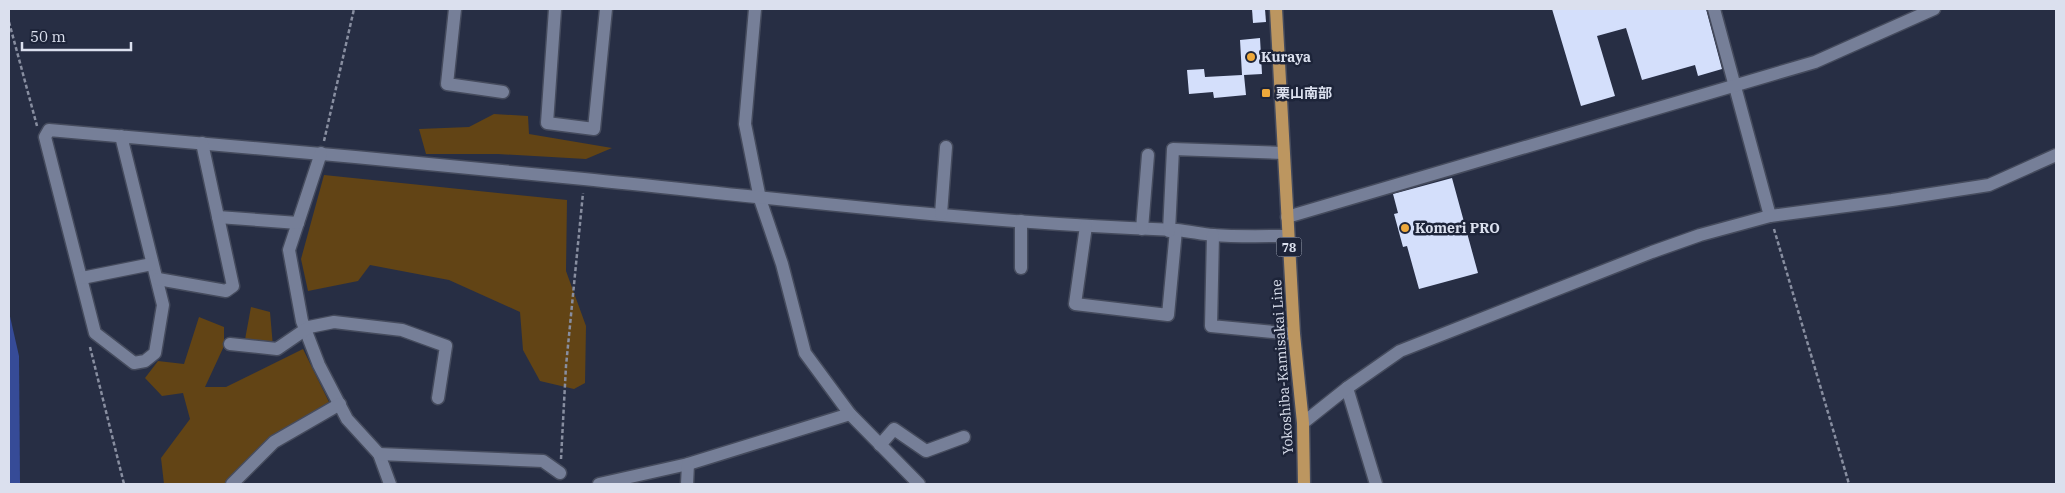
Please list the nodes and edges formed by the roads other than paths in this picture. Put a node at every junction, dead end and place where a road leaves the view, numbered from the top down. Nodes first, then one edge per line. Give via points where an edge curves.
1 (455, 9) edge
2 (555, 9) edge
3 (606, 9) edge
4 (755, 9) edge
5 (1276, 9) edge
6 (1714, 9) edge
7 (1934, 9) edge
8 (1734, 86) junction
9 (503, 92) dead end
10 (121, 136) junction
11 (202, 143) junction
12 (946, 147) dead end
13 (321, 153) junction
14 (1283, 153) junction
15 (1148, 155) dead end
16 (2056, 155) edge
17 (760, 199) junction
18 (941, 214) junction
19 (1770, 216) junction
20 (218, 217) junction
21 (1287, 217) junction
22 (1021, 221) junction
23 (298, 223) junction
24 (1086, 226) junction
25 (1142, 229) junction
26 (1172, 230) junction
27 (1213, 235) junction
28 (1288, 236) junction
29 (152, 264) junction
30 (1022, 268) dead end
31 (82, 278) junction
32 (158, 279) junction
33 (305, 330) junction
34 (1294, 334) junction
35 (230, 344) dead end
36 (1347, 388) junction
37 (438, 398) dead end
38 (340, 404) junction
39 (850, 414) junction
40 (1303, 423) junction
41 (964, 437) dead end
42 (880, 446) junction
43 (379, 454) junction
44 (688, 464) junction
45 (560, 473) road end
46 (232, 484) edge
47 (390, 484) edge
48 (599, 484) edge
49 (687, 484) edge
50 (919, 484) edge
51 (1304, 484) edge
52 (1376, 484) edge

1 - 9 street via 447,84
2 - 3 street via 546,123 594,129
4 - 17 street via 745,124
5 - 14 main road, Yokoshiba-Kamisakai Line / 78
6 - 8 street
7 - 8 street via 1815,62
8 - 19 street
8 - 21 street
10 - 11 street
10 - 29 street
10 - 31 street via 48,130 45,137
11 - 13 street
11 - 20 street
12 - 18 street
13 - 17 street
13 - 23 street
14 - 21 main road, Yokoshiba-Kamisakai Line / 78
14 - 26 street via 1173,148
15 - 25 street
16 - 19 street via 1989,184
17 - 18 street
17 - 39 street via 782,264 805,353
18 - 22 street
19 - 36 street via 1652,252 1400,351
20 - 23 street
20 - 32 street via 233,286 226,291
21 - 28 main road, Yokoshiba-Kamisakai Line / 78
22 - 24 street
22 - 30 street
23 - 33 street via 289,250
24 - 25 street
24 - 26 street via 1075,304 1168,315
25 - 26 street
26 - 27 street
27 - 28 street
27 - 34 street via 1211,326
28 - 34 main road, Yokoshiba-Kamisakai Line / 78
29 - 31 street
29 - 32 street
31 - 32 street via 95,333 134,363 145,361 155,353 164,305
33 - 35 street via 277,349
33 - 37 street via 334,322 402,330 446,346
33 - 38 street
34 - 40 main road, Yokoshiba-Kamisakai Line / 78
36 - 40 street
36 - 52 street
38 - 43 street via 347,419
38 - 46 street via 274,442
39 - 42 street
39 - 44 street
40 - 51 main road, Yokoshiba-Kamisakai Line / 78
41 - 42 street via 926,451 894,429
42 - 50 street
43 - 45 street via 543,461
43 - 47 street
44 - 48 street
44 - 49 street

